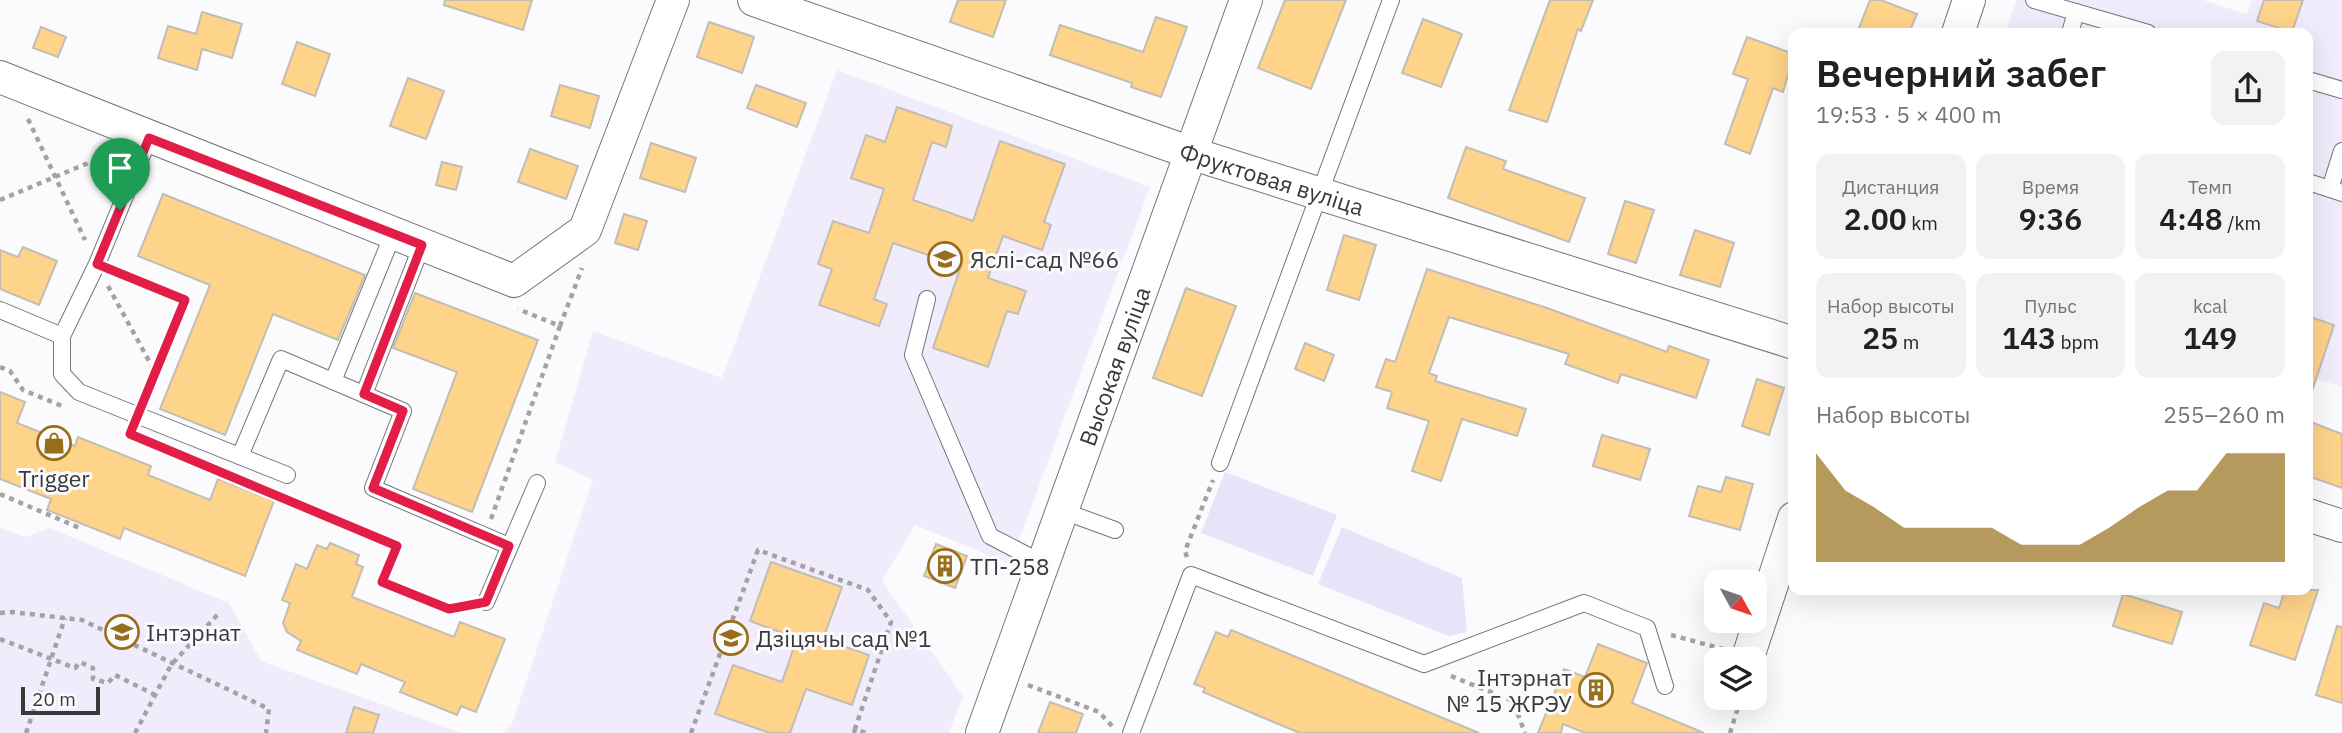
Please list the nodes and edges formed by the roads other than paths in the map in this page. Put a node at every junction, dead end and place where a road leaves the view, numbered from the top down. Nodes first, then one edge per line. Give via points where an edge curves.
1 (673, 0) edge
2 (754, 0) edge
3 (1246, 0) edge
4 (1391, 0) edge
5 (1969, 0) edge
6 (2034, 0) edge
7 (2076, 12) junction
8 (1960, 28) edge
9 (2071, 28) edge
10 (2131, 28) edge
11 (0, 77) edge
12 (2313, 81) edge
13 (2342, 90) edge
14 (136, 143) junction
15 (2342, 151) edge
16 (1191, 153) junction
17 (2313, 184) edge
18 (2336, 191) edge
19 (1321, 195) junction
20 (407, 239) junction
21 (927, 299) dead end
22 (0, 310) edge
23 (62, 336) junction
24 (1788, 341) edge
25 (333, 381) junction
26 (364, 394) junction
27 (240, 456) junction
28 (1220, 463) road end
29 (286, 475) dead end
30 (537, 483) dead end
31 (1063, 511) junction
32 (2313, 516) edge
33 (2342, 526) edge
34 (1115, 530) dead end
35 (1788, 536) edge
36 (509, 546) junction
37 (1044, 564) junction
38 (486, 602) road end
39 (1752, 647) edge
40 (1665, 686) dead end
41 (982, 733) edge
42 (1131, 733) edge

1 - 20 street via 585,230 514,281
2 - 16 street, Фруктовая вуліца
3 - 16 street, Высокая вуліца
4 - 19 lane
5 - 8 street
6 - 7 lane
7 - 9 lane
7 - 10 lane
11 - 14 street
12 - 13 lane
14 - 20 street
14 - 23 lane via 97,264
15 - 18 lane
16 - 19 street, Фруктовая вуліца
16 - 31 street, Высокая вуліца
17 - 18 lane
19 - 24 street, Фруктовая вуліца
19 - 28 lane
20 - 25 lane
20 - 26 lane
21 - 37 lane via 913,355 990,536
22 - 23 lane
23 - 27 lane via 62,374 79,392
25 - 26 lane
25 - 27 lane via 281,359
26 - 36 lane via 403,411 373,488
27 - 29 lane
30 - 36 lane
31 - 34 lane
31 - 37 street, Высокая вуліца
32 - 33 street
35 - 39 street
36 - 38 lane
37 - 41 street, Высокая вуліца
40 - 42 lane via 1647,628 1584,603 1424,664 1191,575

